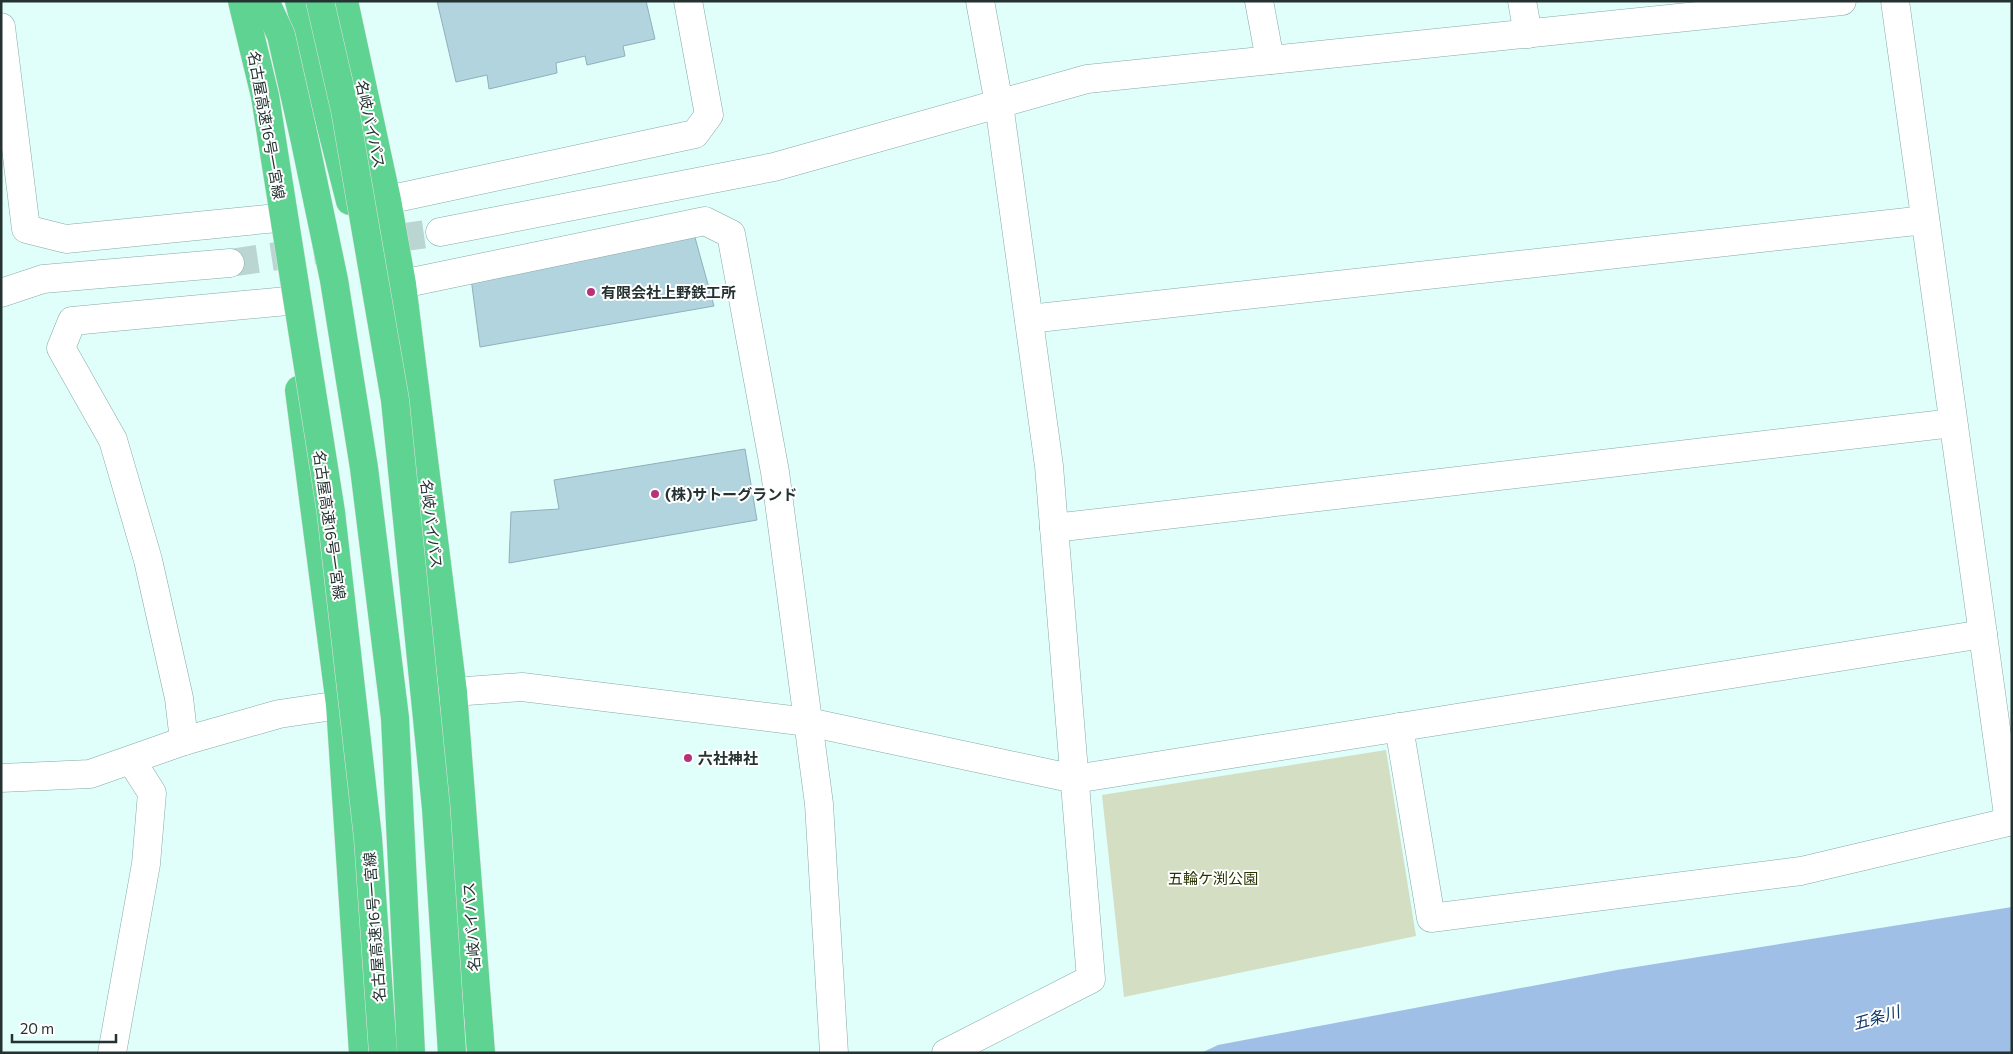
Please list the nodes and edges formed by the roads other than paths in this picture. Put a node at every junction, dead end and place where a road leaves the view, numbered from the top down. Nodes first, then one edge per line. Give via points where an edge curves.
1 (234, 1) edge
2 (242, 1) edge
3 (265, 1) edge
4 (299, 1) edge
5 (320, 1) edge
6 (344, 1) edge
7 (688, 1) edge
8 (980, 1) edge
9 (1259, 1) edge
10 (1522, 1) edge
11 (1842, 1) edge
12 (1895, 1) edge
13 (1, 27) edge
14 (1528, 34) junction
15 (1270, 60) junction
16 (999, 104) junction
17 (8, 137) edge
18 (387, 200) junction
19 (277, 218) junction
20 (1925, 220) junction
21 (440, 232) tunnel mouth
22 (230, 263) tunnel mouth
23 (402, 284) junction
24 (1, 293) edge
25 (287, 301) junction
26 (1029, 319) junction
27 (1954, 423) junction
28 (1054, 528) junction
29 (446, 630) junction
30 (1983, 634) junction
31 (453, 692) junction
32 (340, 705) junction
33 (808, 722) junction
34 (1399, 727) junction
35 (184, 741) junction
36 (131, 760) junction
37 (1, 778) edge
38 (1075, 779) junction
39 (2010, 821) edge
40 (112, 1053) edge
41 (363, 1053) edge
42 (383, 1053) edge
43 (411, 1053) edge
44 (452, 1053) edge
45 (481, 1053) edge
46 (834, 1053) edge
47 (946, 1053) edge

1 - 19 highway
2 - 42 highway, 名古屋高速16号一宮線, bridge via 265,96 330,512 368,838
3 - 43 highway, bridge via 281,35 304,136 334,280 364,468 395,718
4 - 29 highway via 356,228 391,440
5 - 44 highway, bridge via 344,110 395,400 436,808
6 - 18 highway, 名岐バイパス
7 - 18 street via 709,115 696,134
8 - 16 street
9 - 15 street
10 - 14 street
11 - 14 street
12 - 20 street
13 - 17 street
14 - 15 street
15 - 16 street via 1087,79
16 - 21 street via 774,167
16 - 26 street
17 - 19 street via 26,229 66,239
18 - 23 highway, 名岐バイパス
19 - 25 highway
20 - 26 street
20 - 27 street
22 - 24 street via 43,279
23 - 29 highway, 名岐バイパス
23 - 33 street via 705,221 731,234 775,472
25 - 32 highway
25 - 35 street via 72,321 61,348 113,440 148,560 179,698
26 - 28 street
27 - 28 street
27 - 30 street
28 - 38 street
29 - 31 highway, 名岐バイパス
30 - 34 street
30 - 39 street
31 - 33 street via 522,687
31 - 45 highway, 名岐バイパス
32 - 35 street via 280,714
32 - 41 highway
33 - 38 street
33 - 46 street via 819,804
34 - 38 street
34 - 39 street via 1431,918 1801,871
35 - 36 street
36 - 37 street via 90,774
36 - 40 street via 152,793 146,864
38 - 47 street via 1091,979

